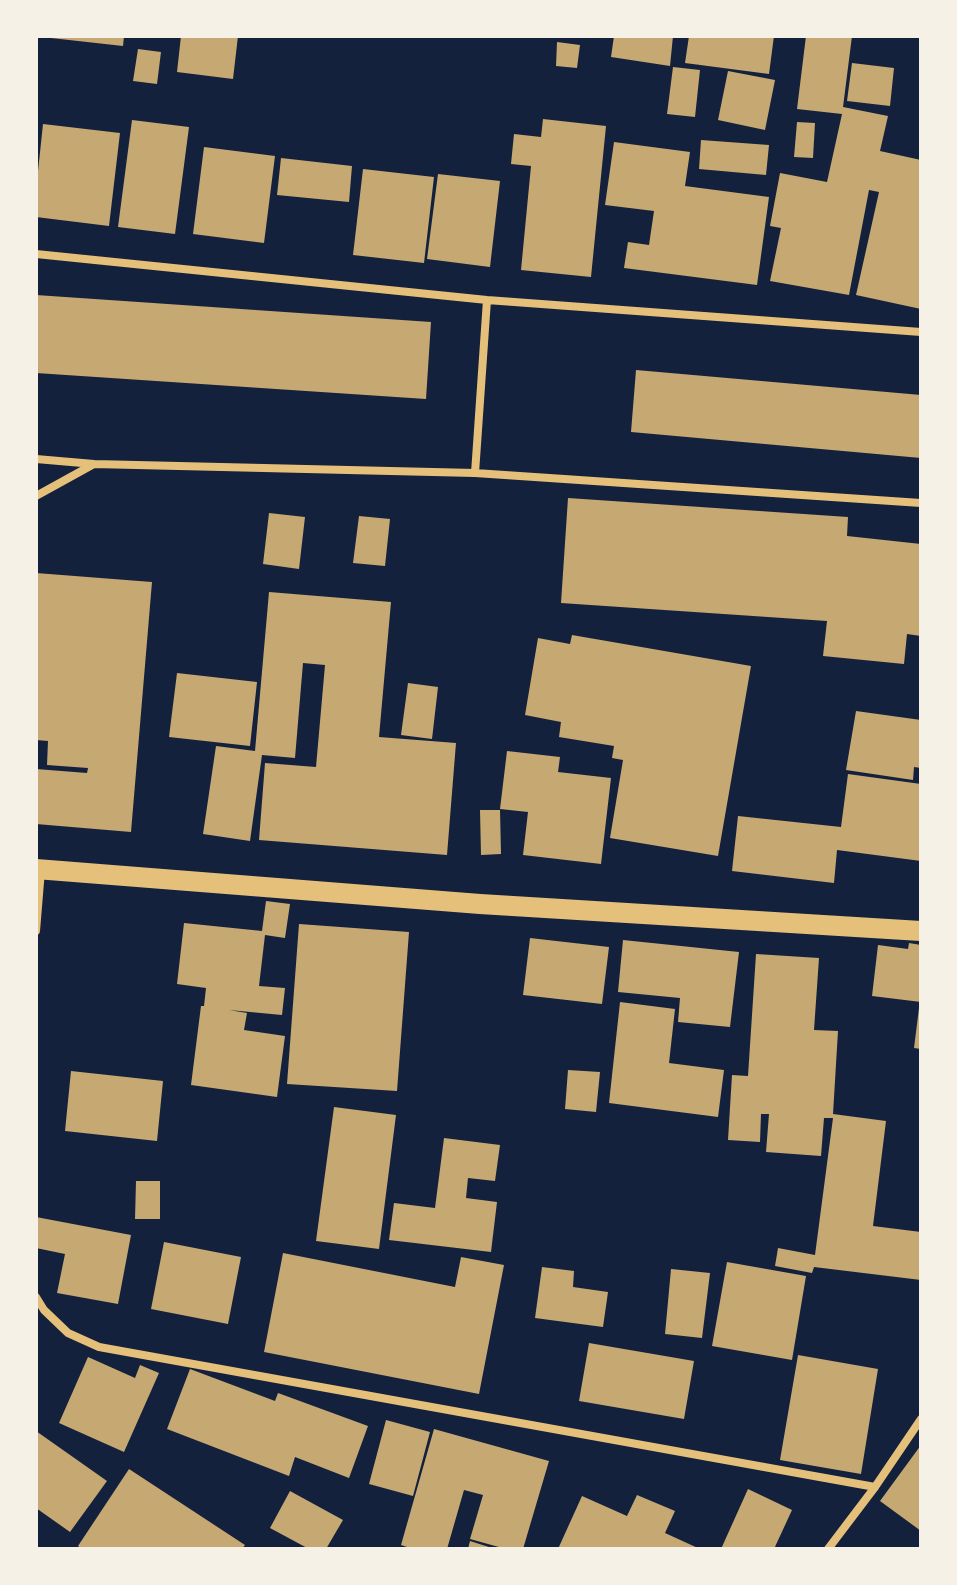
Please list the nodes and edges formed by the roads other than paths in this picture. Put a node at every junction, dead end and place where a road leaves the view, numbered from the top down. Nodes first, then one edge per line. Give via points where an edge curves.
1 (36, 254) edge
2 (487, 300) junction
3 (921, 332) edge
4 (36, 459) edge
5 (94, 464) junction
6 (475, 473) junction
7 (36, 496) edge
8 (921, 503) edge
9 (39, 870) edge
10 (36, 931) edge
11 (921, 931) edge
12 (36, 1297) edge
13 (921, 1419) edge
14 (875, 1487) junction
15 (828, 1549) edge

1 - 2 street
2 - 3 street
2 - 6 street
4 - 5 street
5 - 6 street
5 - 7 street
6 - 8 street
9 - 10 street
9 - 11 main road
12 - 14 street via 68,1333 99,1347
13 - 14 street
14 - 15 street

